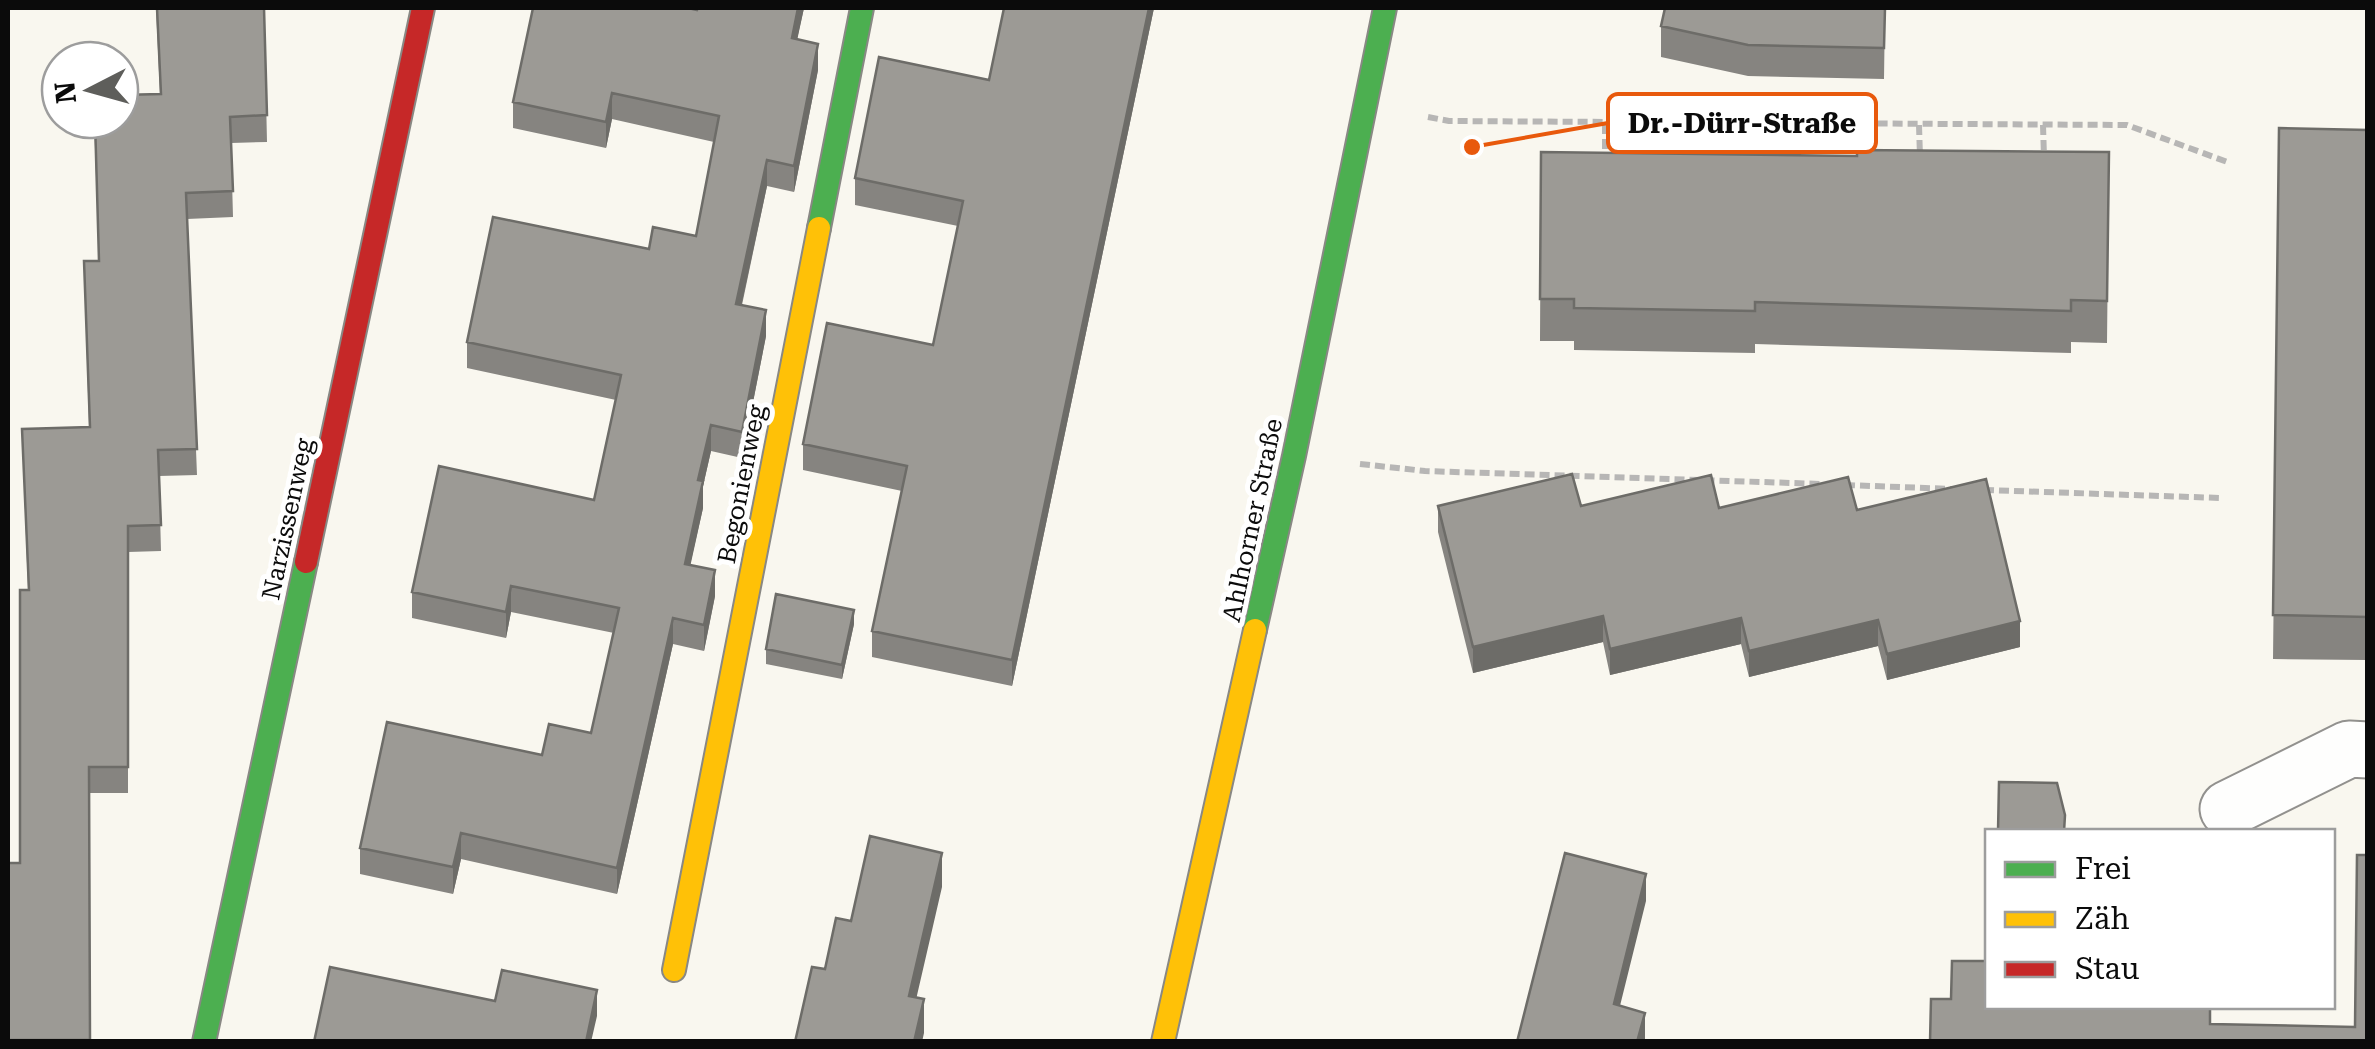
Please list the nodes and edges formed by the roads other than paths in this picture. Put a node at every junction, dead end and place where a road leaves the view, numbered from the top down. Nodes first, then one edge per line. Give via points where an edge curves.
1 (423, 8) edge
2 (862, 8) edge
3 (1385, 8) edge
4 (2368, 750) edge
5 (2228, 808) dead end
6 (674, 970) dead end
7 (204, 1042) edge
8 (1163, 1042) edge

1 - 7 street, Narzissenweg
2 - 6 street, Begonienweg
3 - 8 street, Ahlhorner Straße via 1294,456
4 - 5 street via 2350,750

